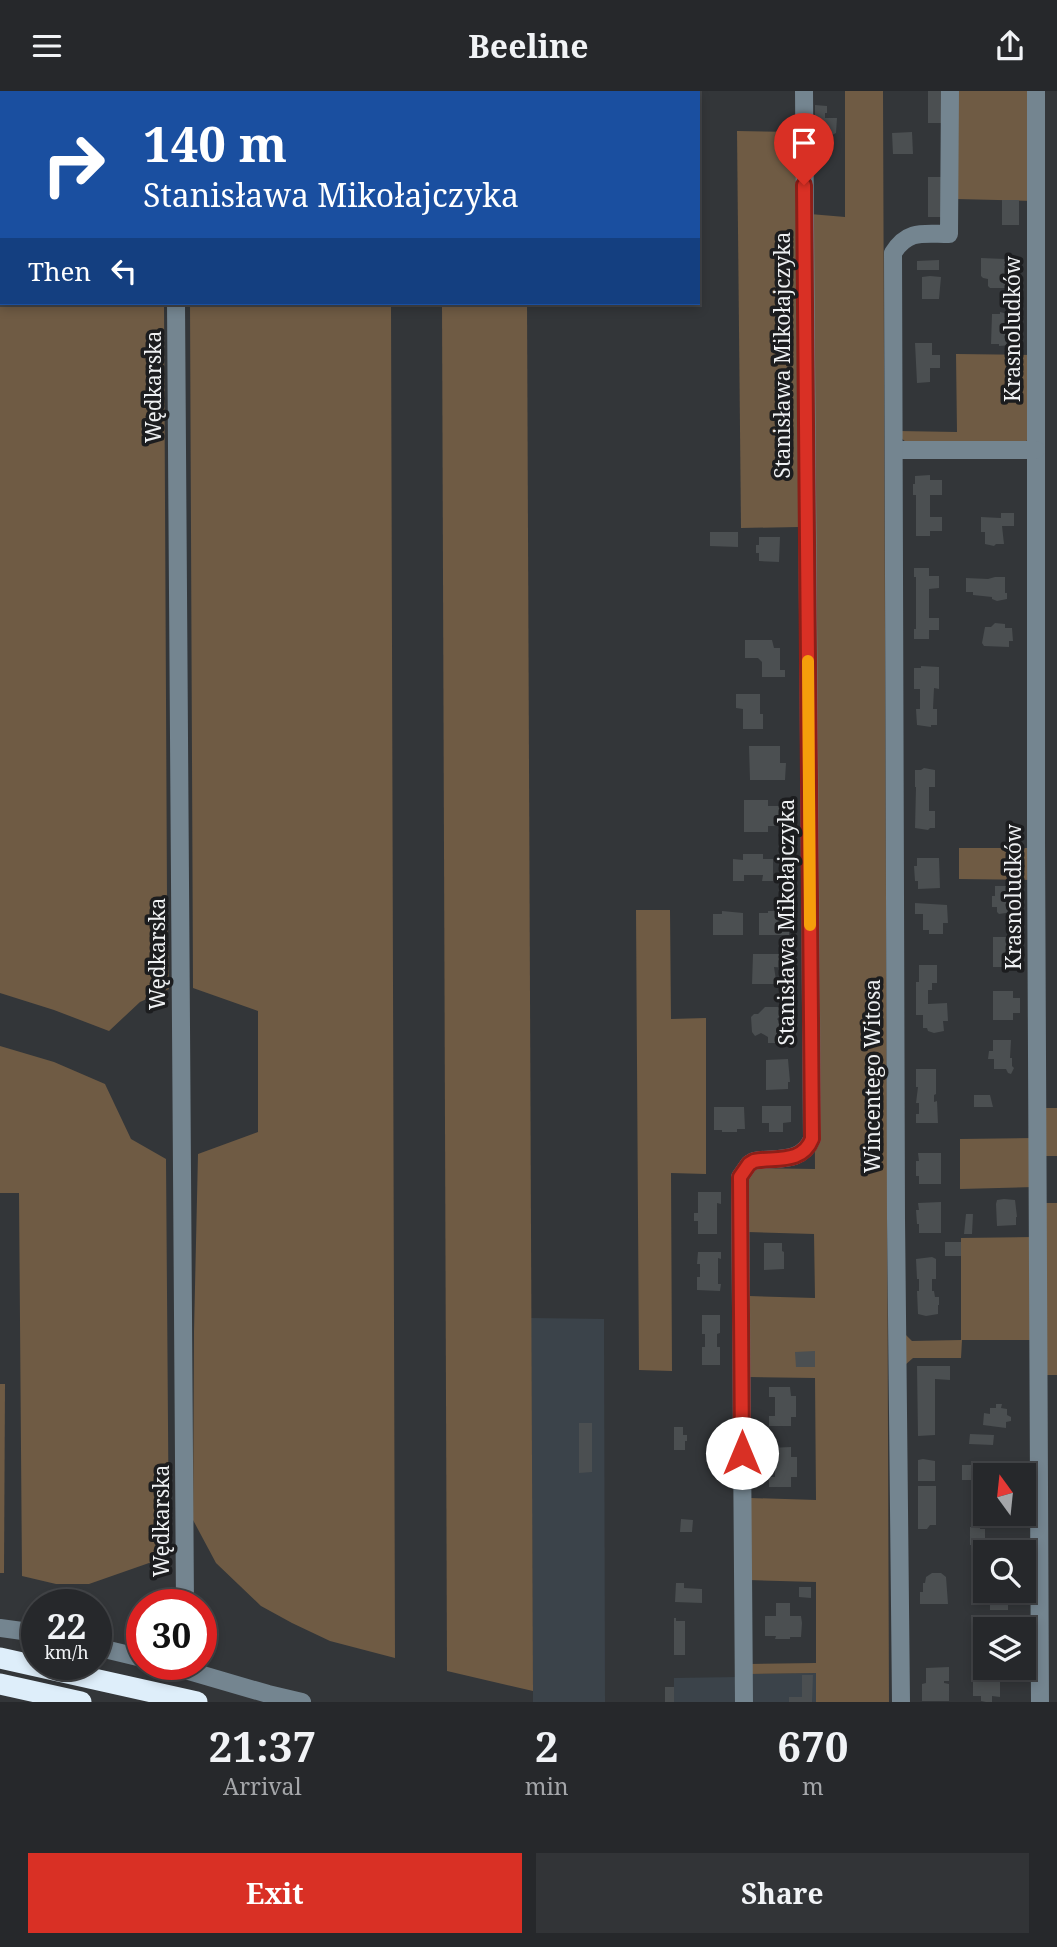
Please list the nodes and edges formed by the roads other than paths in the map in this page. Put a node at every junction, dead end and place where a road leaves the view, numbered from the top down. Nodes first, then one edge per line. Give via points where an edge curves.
1 (804, 91) edge
2 (950, 91) edge
3 (1036, 91) edge
4 (176, 305) edge
5 (894, 450) junction
6 (1036, 450) junction
7 (185, 1589) edge
8 (0, 1628) edge
9 (21, 1631) edge
10 (0, 1658) edge
11 (217, 1678) edge
12 (187, 1680) edge
13 (0, 1684) edge
14 (189, 1700) edge
15 (81, 1702) edge
16 (302, 1702) edge
17 (744, 1702) edge
18 (901, 1702) edge
19 (1040, 1702) edge

1 - 17 street, Stanisława Mikołajczyka via 812,1139 796,1156 754,1161 740,1177
2 - 5 street, Wincentego Witosa via 949,234 912,234 893,253
3 - 6 street, Krasnoludków
4 - 7 street, Wędkarska
5 - 6 street
5 - 18 street, Wincentego Witosa
6 - 19 street, Krasnoludków
8 - 9 street
10 - 14 highway
11 - 16 street
12 - 14 street
13 - 15 highway

